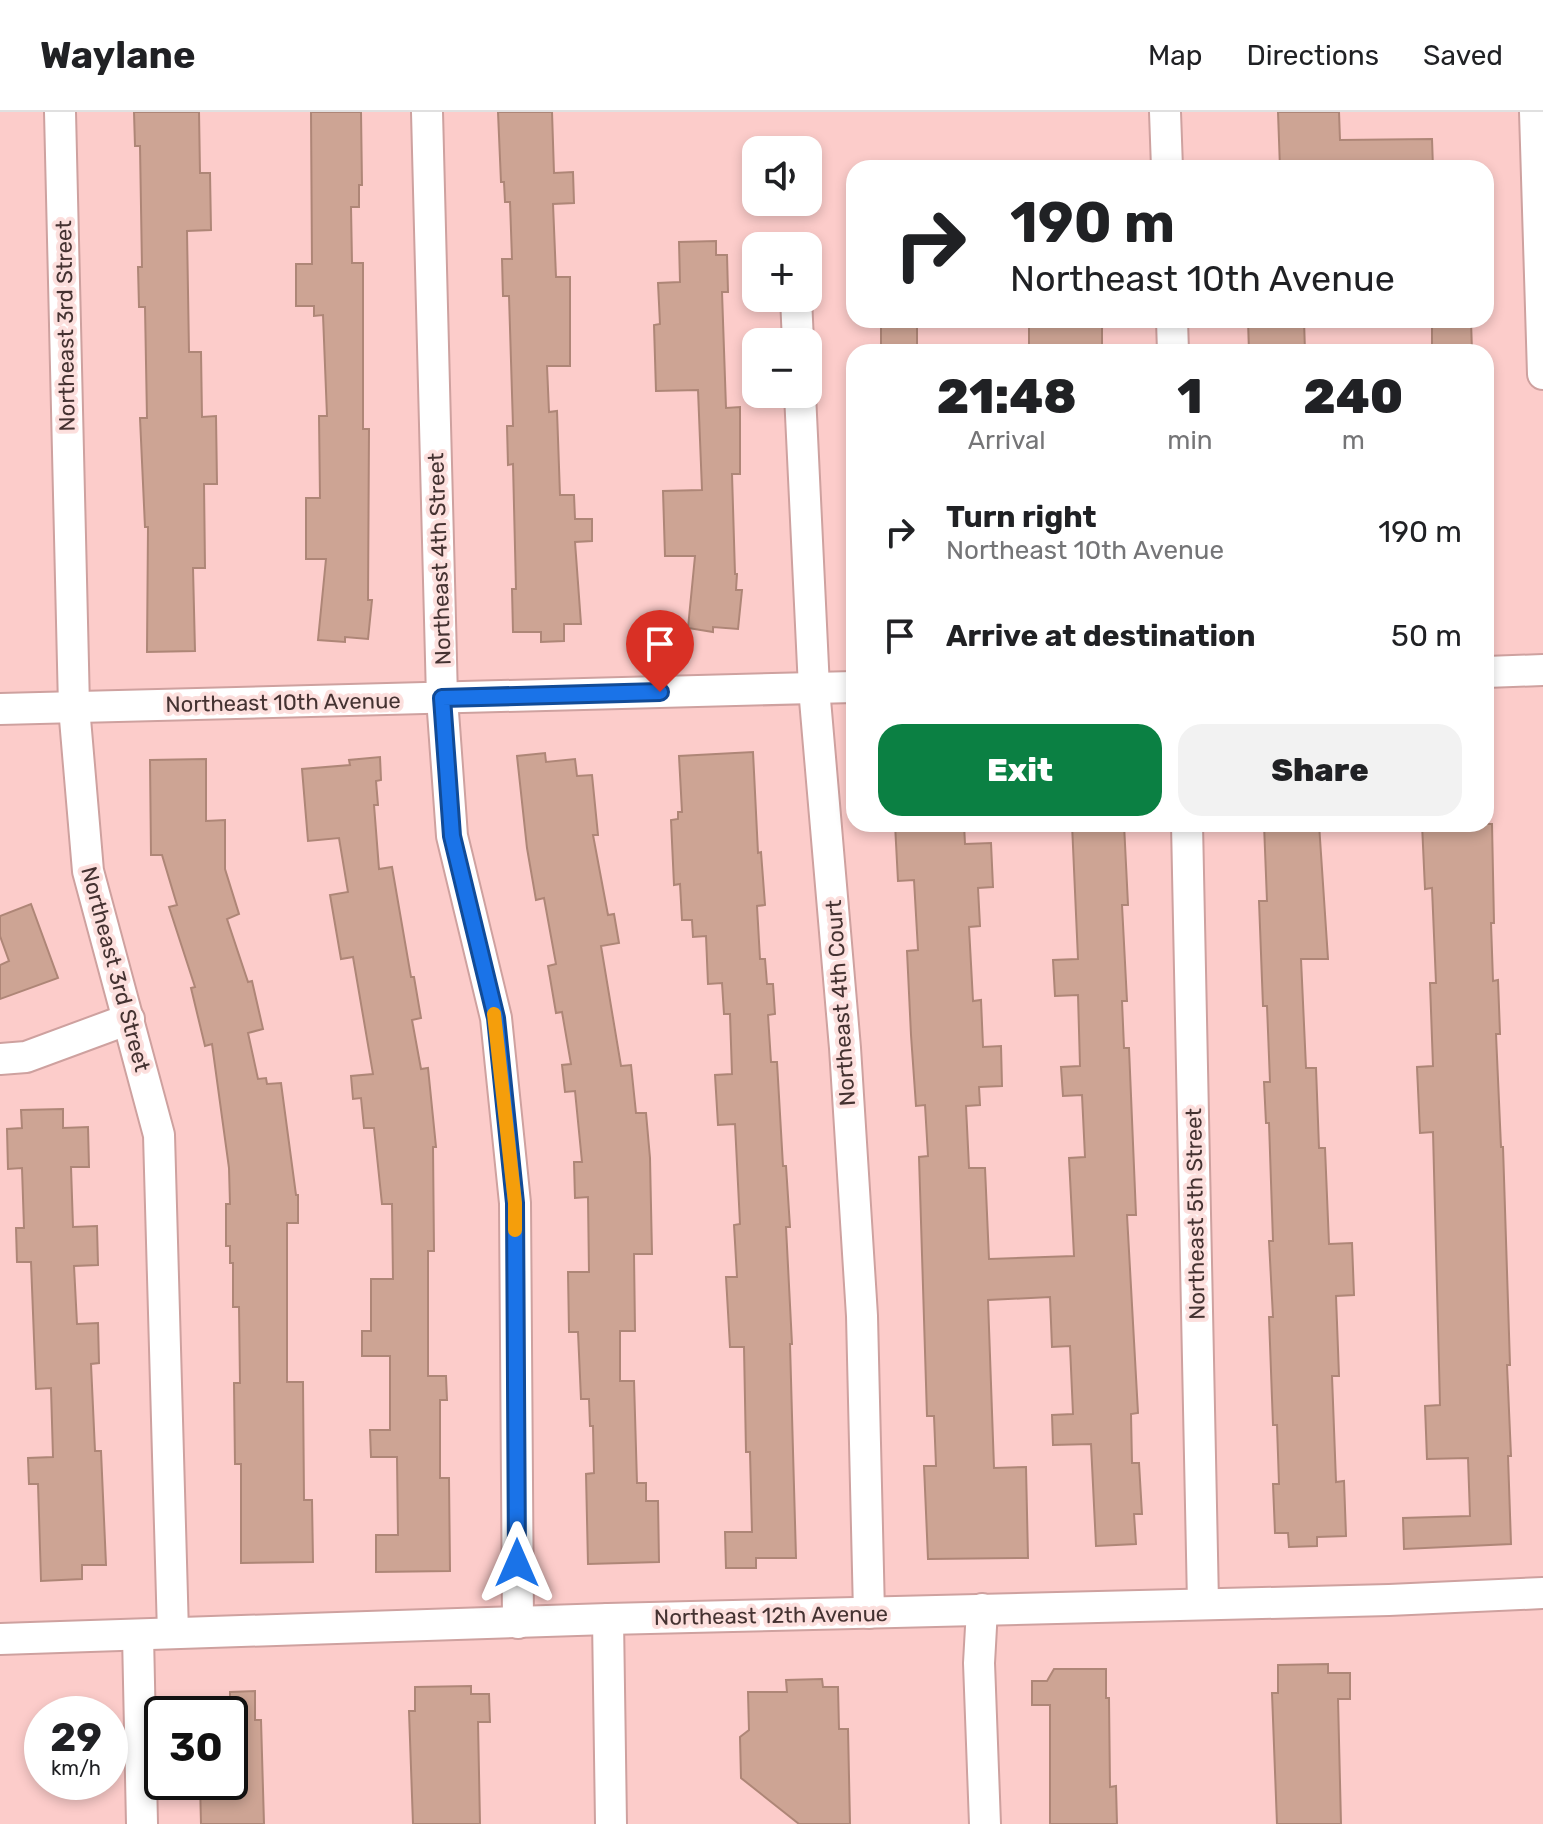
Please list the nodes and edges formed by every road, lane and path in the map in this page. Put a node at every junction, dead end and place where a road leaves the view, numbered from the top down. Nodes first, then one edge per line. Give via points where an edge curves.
1 (60, 112) edge
2 (427, 112) edge
3 (1165, 112) edge
4 (1535, 112) edge
5 (1167, 160) edge
6 (1543, 374) edge
7 (801, 408) edge
8 (1543, 670) edge
9 (1494, 672) edge
10 (846, 687) edge
11 (814, 688) junction
12 (442, 698) junction
13 (74, 707) junction
14 (0, 709) edge
15 (1187, 832) edge
16 (129, 1019) junction
17 (0, 1059) edge
18 (1543, 1593) edge
19 (1203, 1603) junction
20 (982, 1609) junction
21 (869, 1613) junction
22 (608, 1619) junction
23 (518, 1623) junction
24 (173, 1633) junction
25 (138, 1635) junction
26 (0, 1639) edge
27 (142, 1824) edge
28 (611, 1824) edge
29 (985, 1824) edge

1 - 13 street, Northeast 3rd Street
2 - 12 street, Northeast 4th Street
3 - 5 street
4 - 6 street
7 - 11 street, Northeast 4th Court
8 - 9 street
10 - 11 street, Northeast 10th Avenue
11 - 12 street, Northeast 10th Avenue
11 - 21 street, Northeast 4th Court via 862,1316
12 - 13 street, Northeast 10th Avenue
12 - 23 street, Northeast 4th Street via 452,836 496,1018 515,1203
13 - 14 street, Northeast 10th Avenue
13 - 16 street, Northeast 3rd Street via 88,871
15 - 19 street, Northeast 5th Street
16 - 17 street via 26,1057
16 - 24 street, Northeast 3rd Street via 159,1135
18 - 19 street, Northeast 12th Avenue
19 - 20 street, Northeast 12th Avenue
20 - 21 street, Northeast 12th Avenue
20 - 29 street
21 - 22 street, Northeast 12th Avenue
22 - 23 street, Northeast 12th Avenue
22 - 28 street
23 - 24 street, Northeast 12th Avenue
24 - 25 street, Northeast 12th Avenue
25 - 26 street, Northeast 12th Avenue
25 - 27 street

